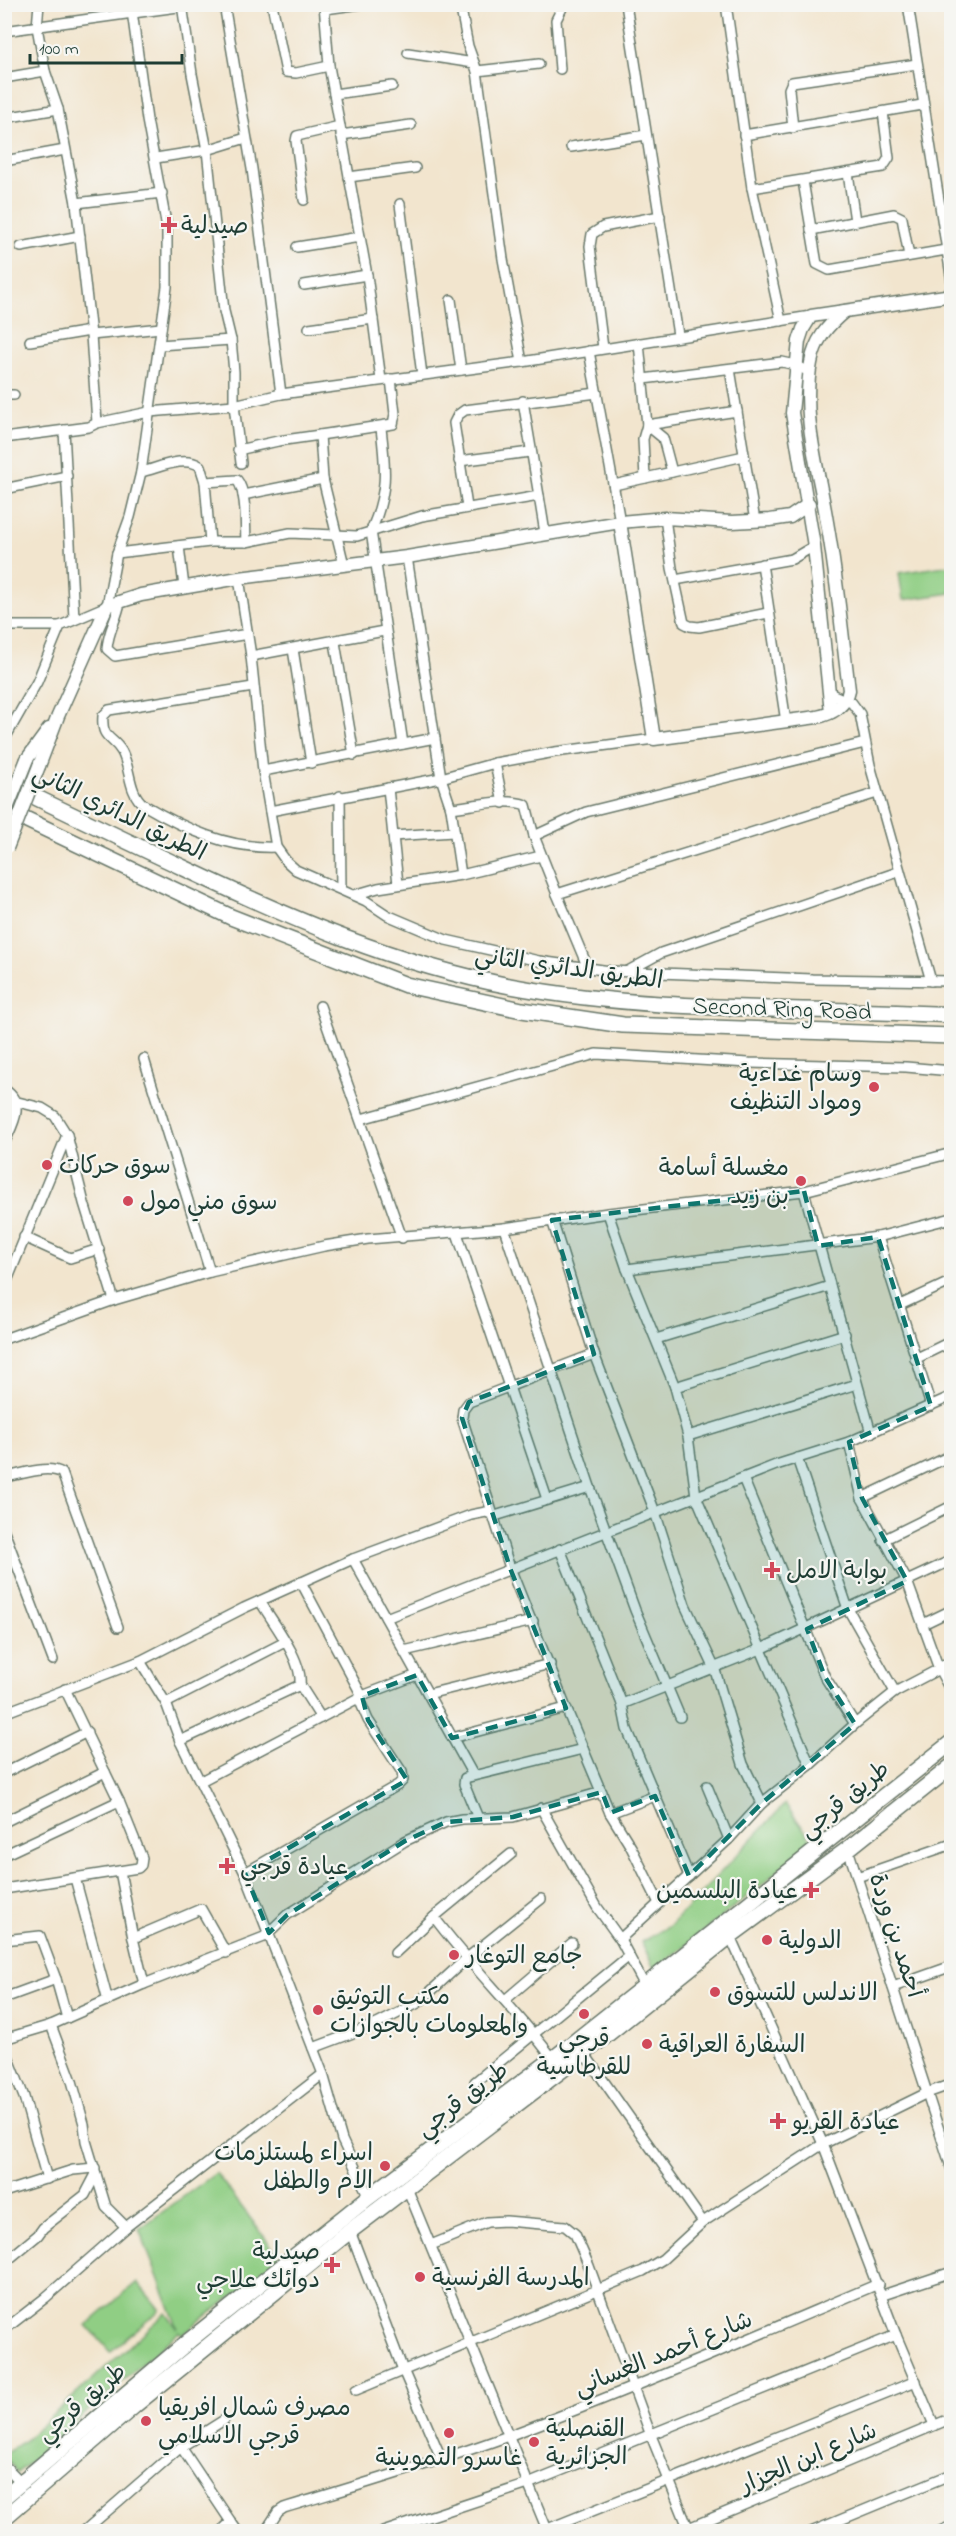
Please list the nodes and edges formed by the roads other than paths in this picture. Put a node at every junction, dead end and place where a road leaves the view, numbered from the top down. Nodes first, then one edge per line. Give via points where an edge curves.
1 (39, 4) edge
2 (200, 4) edge
3 (224, 4) edge
4 (272, 4) edge
5 (361, 4) edge
6 (460, 4) edge
7 (564, 4) edge
8 (626, 4) edge
9 (726, 4) edge
10 (908, 4) edge
11 (183, 6) edge
12 (324, 7) edge
13 (132, 10) edge
14 (37, 27) junction
15 (4, 31) edge
16 (408, 53) dead end
17 (539, 64) dead end
18 (917, 64) junction
19 (330, 66) junction
20 (476, 67) junction
21 (560, 69) dead end
22 (45, 71) junction
23 (4, 78) edge
24 (392, 86) dead end
25 (334, 94) junction
26 (922, 105) junction
27 (58, 109) junction
28 (883, 112) junction
29 (4, 118) edge
30 (411, 125) dead end
31 (793, 128) junction
32 (340, 131) junction
33 (646, 135) junction
34 (744, 135) junction
35 (246, 138) junction
36 (571, 147) dead end
37 (65, 150) junction
38 (207, 150) junction
39 (156, 158) junction
40 (4, 161) edge
41 (415, 168) dead end
42 (848, 173) junction
43 (349, 177) junction
44 (803, 181) junction
45 (752, 188) junction
46 (162, 193) junction
47 (304, 200) dead end
48 (76, 203) junction
49 (400, 204) dead end
50 (660, 216) junction
51 (855, 221) junction
52 (811, 230) junction
53 (80, 236) junction
54 (360, 237) junction
55 (297, 246) dead end
56 (21, 247) dead end
57 (946, 250) junction
58 (909, 256) junction
59 (367, 275) junction
60 (951, 282) edge
61 (304, 285) dead end
62 (951, 295) edge
63 (451, 300) dead end
64 (845, 311) junction
65 (811, 316) junction
66 (373, 319) junction
67 (781, 321) junction
68 (161, 328) junction
69 (309, 328) dead end
70 (90, 333) junction
71 (678, 335) junction
72 (231, 340) junction
73 (30, 341) dead end
74 (639, 343) junction
75 (159, 345) junction
76 (603, 348) junction
77 (590, 351) junction
78 (522, 362) junction
79 (796, 365) junction
80 (730, 369) junction
81 (461, 370) junction
82 (809, 372) junction
83 (422, 375) junction
84 (391, 379) junction
85 (643, 379) junction
86 (381, 380) junction
87 (597, 393) junction
88 (281, 394) junction
89 (523, 401) junction
90 (234, 405) junction
91 (737, 411) junction
92 (149, 412) junction
93 (97, 423) junction
94 (647, 425) junction
95 (381, 428) junction
96 (64, 430) junction
97 (320, 435) junction
98 (4, 438) edge
99 (238, 450) junction
100 (530, 452) junction
101 (744, 456) junction
102 (459, 461) junction
103 (241, 463) dead end
104 (141, 472) junction
105 (672, 472) junction
106 (67, 476) junction
107 (645, 478) junction
108 (323, 479) junction
109 (205, 482) junction
110 (614, 485) junction
111 (4, 489) edge
112 (243, 495) junction
113 (539, 496) junction
114 (809, 504) junction
115 (467, 507) junction
116 (665, 518) junction
117 (754, 520) junction
118 (620, 522) junction
119 (371, 531) junction
120 (545, 533) junction
121 (336, 536) junction
122 (210, 542) junction
123 (246, 542) junction
124 (179, 546) junction
125 (814, 546) junction
126 (117, 553) junction
127 (406, 557) junction
128 (374, 561) junction
129 (762, 564) junction
130 (344, 566) junction
131 (239, 578) junction
132 (675, 580) junction
133 (184, 587) junction
134 (120, 602) junction
135 (107, 606) junction
136 (768, 613) junction
137 (74, 618) junction
138 (60, 626) junction
139 (4, 628) edge
140 (384, 632) junction
141 (248, 634) junction
142 (335, 642) junction
143 (293, 649) junction
144 (251, 656) junction
145 (253, 687) junction
146 (831, 694) junction
147 (846, 701) junction
148 (831, 712) junction
149 (58, 716) junction
150 (786, 722) junction
151 (435, 738) junction
152 (654, 739) junction
153 (4, 740) edge
154 (865, 743) junction
155 (403, 744) junction
156 (354, 755) junction
157 (311, 763) junction
158 (495, 763) junction
159 (263, 771) junction
160 (441, 778) junction
161 (4, 782) edge
162 (388, 788) junction
163 (877, 793) junction
164 (340, 796) junction
165 (503, 803) junction
166 (451, 808) junction
167 (4, 809) edge
168 (270, 811) junction
169 (4, 816) edge
170 (453, 832) junction
171 (393, 836) junction
172 (534, 836) junction
173 (276, 847) junction
174 (6, 850) edge
175 (541, 856) junction
176 (898, 872) junction
177 (461, 875) junction
178 (398, 884) junction
179 (341, 890) junction
180 (557, 894) junction
181 (354, 895) junction
182 (231, 917) joint
183 (588, 968) junction
184 (626, 972) junction
185 (931, 981) junction
186 (951, 981) edge
187 (320, 1006) dead end
188 (951, 1009) edge
189 (888, 1012) junction
190 (951, 1016) edge
191 (888, 1035) junction
192 (951, 1035) edge
193 (951, 1043) edge
194 (144, 1059) dead end
195 (951, 1071) edge
196 (4, 1091) edge
197 (14, 1101) junction
198 (361, 1119) junction
199 (67, 1135) junction
200 (4, 1140) edge
201 (951, 1153) edge
202 (804, 1191) junction
203 (608, 1213) junction
204 (951, 1218) edge
205 (552, 1220) junction
206 (504, 1228) junction
207 (457, 1233) junction
208 (24, 1237) junction
209 (878, 1237) junction
210 (402, 1238) junction
211 (818, 1246) junction
212 (99, 1249) junction
213 (627, 1269) junction
214 (210, 1272) junction
215 (951, 1281) edge
216 (830, 1286) junction
217 (4, 1287) edge
218 (114, 1300) junction
219 (900, 1305) junction
220 (845, 1334) junction
221 (656, 1339) junction
222 (4, 1340) edge
223 (951, 1341) edge
224 (594, 1354) junction
225 (915, 1359) junction
226 (550, 1372) junction
227 (858, 1384) junction
228 (675, 1387) junction
229 (507, 1388) junction
230 (951, 1396) edge
231 (931, 1406) junction
232 (871, 1433) junction
233 (688, 1436) junction
234 (849, 1442) junction
235 (951, 1455) edge
236 (797, 1458) junction
237 (4, 1477) edge
238 (744, 1478) junction
239 (590, 1487) junction
240 (696, 1496) junction
241 (862, 1498) junction
242 (547, 1499) junction
243 (951, 1506) edge
244 (655, 1512) junction
245 (495, 1516) junction
246 (4, 1531) edge
247 (607, 1531) junction
248 (883, 1540) junction
249 (560, 1550) junction
250 (353, 1559) junction
251 (951, 1560) edge
252 (510, 1568) junction
253 (907, 1581) junction
254 (301, 1582) junction
255 (260, 1601) junction
256 (848, 1609) junction
257 (951, 1610) edge
258 (386, 1618) junction
259 (533, 1621) junction
260 (923, 1624) junction
261 (118, 1627) dead end
262 (807, 1629) junction
263 (285, 1642) junction
264 (761, 1649) junction
265 (404, 1651) junction
266 (951, 1659) edge
267 (53, 1660) dead end
268 (140, 1661) junction
269 (550, 1664) junction
270 (714, 1667) junction
271 (939, 1669) junction
272 (417, 1675) junction
273 (300, 1685) junction
274 (667, 1687) junction
275 (65, 1689) junction
276 (895, 1692) junction
277 (951, 1693) edge
278 (428, 1694) junction
279 (360, 1697) junction
280 (166, 1703) junction
281 (622, 1704) junction
282 (566, 1708) junction
283 (4, 1713) edge
284 (680, 1717) dead end
285 (321, 1718) junction
286 (855, 1724) junction
287 (87, 1732) junction
288 (452, 1738) junction
289 (180, 1741) junction
290 (951, 1742) edge
291 (583, 1749) junction
292 (810, 1765) junction
293 (951, 1766) edge
294 (105, 1772) junction
295 (4, 1773) edge
296 (473, 1775) junction
297 (201, 1781) junction
298 (707, 1786) dead end
299 (602, 1792) junction
300 (655, 1796) junction
301 (119, 1801) junction
302 (762, 1803) junction
303 (541, 1808) junction
304 (610, 1813) junction
305 (478, 1818) junction
306 (4, 1822) edge
307 (729, 1839) junction
308 (951, 1844) edge
309 (848, 1849) junction
310 (511, 1854) dead end
311 (4, 1855) edge
312 (120, 1871) junction
313 (245, 1873) junction
314 (689, 1876) junction
315 (857, 1876) junction
316 (75, 1878) junction
317 (5, 1888) edge
318 (542, 1899) dead end
319 (659, 1903) junction
320 (434, 1917) junction
321 (269, 1933) junction
322 (730, 1936) junction
323 (133, 1938) junction
324 (620, 1939) junction
325 (4, 1940) edge
326 (572, 1943) dead end
327 (226, 1953) junction
328 (395, 1953) dead end
329 (629, 1956) junction
330 (466, 1959) junction
331 (951, 1966) edge
332 (56, 1979) junction
333 (144, 1984) junction
334 (645, 1986) junction
335 (893, 1987) junction
336 (5, 1995) edge
337 (505, 2000) junction
338 (108, 2001) junction
339 (67, 2018) junction
340 (51, 2025) junction
341 (534, 2033) junction
342 (4, 2039) edge
343 (4, 2046) edge
344 (313, 2048) junction
345 (584, 2053) junction
346 (553, 2059) junction
347 (323, 2074) junction
348 (475, 2082) dead end
349 (951, 2084) edge
350 (927, 2093) junction
351 (823, 2144) junction
352 (950, 2164) edge
353 (96, 2171) junction
354 (48, 2179) junction
355 (407, 2187) junction
356 (4, 2192) edge
357 (369, 2197) junction
358 (703, 2222) junction
359 (126, 2227) junction
360 (350, 2231) junction
361 (431, 2245) junction
362 (4, 2263) edge
363 (951, 2272) edge
364 (878, 2284) junction
365 (597, 2290) junction
366 (882, 2295) junction
367 (4, 2330) edge
368 (896, 2335) junction
369 (470, 2343) junction
370 (403, 2370) junction
371 (916, 2380) junction
372 (633, 2387) junction
373 (356, 2390) dead end
374 (951, 2418) edge
375 (224, 2420) dead end
376 (934, 2425) junction
377 (650, 2433) junction
378 (508, 2436) junction
379 (181, 2447) junction
380 (442, 2460) junction
381 (4, 2465) edge
382 (951, 2474) edge
383 (670, 2481) junction
384 (22, 2483) junction
385 (528, 2484) junction
386 (4, 2498) edge
387 (4, 2518) edge
388 (231, 2522) junction
389 (951, 2526) edge
390 (686, 2530) edge
391 (545, 2531) edge
392 (83, 2532) edge
393 (220, 2532) edge
394 (238, 2532) edge
395 (265, 2532) edge
396 (383, 2532) edge
397 (811, 2532) edge
398 (938, 2532) edge

1 - 14 street
2 - 11 street
3 - 35 street
4 - 19 street via 286,72
5 - 12 street
6 - 20 street
7 - 21 street via 556,20
8 - 33 street
9 - 34 street
10 - 18 street
11 - 13 street
11 - 38 street
12 - 19 street
13 - 14 street
13 - 39 street
14 - 15 street
14 - 22 street
16 - 20 street
17 - 20 street
18 - 26 street
18 - 31 street via 792,82 789,89
19 - 25 street
20 - 78 street
22 - 23 street
22 - 27 street
24 - 25 street
25 - 32 street
26 - 28 street
26 - 57 street
27 - 29 street
27 - 37 street
28 - 31 street
28 - 42 street via 888,162 883,167
30 - 32 street
31 - 34 street
32 - 43 street
32 - 47 street via 297,136
33 - 36 street
33 - 50 street
34 - 45 street
35 - 38 street
35 - 88 street
37 - 40 street
37 - 48 street
38 - 39 street
38 - 72 street via 224,310
39 - 46 street
41 - 43 street
42 - 44 street
42 - 51 street
43 - 54 street
44 - 45 street
44 - 52 street
45 - 67 street
46 - 48 street
46 - 68 street via 167,268
48 - 53 street
49 - 83 street
50 - 71 street
50 - 76 street via 603,227 592,234 590,246
51 - 52 street
51 - 58 street via 898,215
52 - 58 street via 817,264 824,269
53 - 56 street
53 - 70 street
54 - 55 street
54 - 59 street
57 - 58 street
57 - 60 street
59 - 61 street
59 - 66 street
62 - 64 street
63 - 81 street
64 - 65 street
64 - 82 street via 823,332
65 - 67 street
65 - 79 street via 801,332
66 - 69 street
66 - 86 street
67 - 71 street
68 - 70 street
68 - 75 street
70 - 73 street
70 - 93 street
71 - 74 street
72 - 75 street
72 - 90 street
74 - 76 street
74 - 85 street
75 - 92 street
76 - 77 street
77 - 78 street
77 - 87 street
78 - 81 street
79 - 80 street via 782,362
79 - 82 street
79 - 114 street via 793,428
80 - 85 street
80 - 91 street
81 - 83 street
82 - 147 street via 810,413 849,690
83 - 84 street
84 - 86 street
84 - 95 street via 395,420 389,427
85 - 94 street
86 - 88 street
87 - 89 street
87 - 110 street
88 - 90 street
89 - 100 street
89 - 102 street via 458,415 454,423
90 - 92 street
90 - 99 street
91 - 94 street
91 - 101 street
92 - 93 street
92 - 104 street
93 - 96 street
94 - 105 street via 663,438
94 - 107 street via 643,439
95 - 97 street
95 - 119 street via 386,474 381,508
96 - 98 street
96 - 106 street
97 - 99 street
97 - 108 street
99 - 103 street
100 - 102 street
100 - 113 street
101 - 105 street
101 - 117 street
102 - 115 street
104 - 109 street via 194,461
104 - 126 street
105 - 107 street
106 - 111 street
106 - 137 street
107 - 110 street
108 - 112 street
108 - 121 street
109 - 112 street via 237,480
109 - 122 street
110 - 118 street
112 - 123 street
113 - 115 street
113 - 120 street
114 - 117 street via 790,517
114 - 125 street
115 - 119 street
116 - 117 street
116 - 118 street
116 - 132 street
118 - 120 street
118 - 152 street
119 - 121 street
119 - 128 street
120 - 127 street
121 - 123 street via 290,533
121 - 130 street
122 - 123 street
122 - 124 street
124 - 126 street
124 - 133 street
125 - 129 street via 792,559
125 - 146 street
126 - 135 street
127 - 128 street
127 - 151 street
128 - 130 street
128 - 140 street
129 - 132 street
129 - 136 street
130 - 131 street
131 - 133 street
131 - 141 street
132 - 136 street via 681,616 690,626
133 - 134 street
134 - 135 street
134 - 141 street via 118,615 108,631 107,649 115,656
135 - 137 street
135 - 149 street
136 - 150 street
137 - 138 street
138 - 139 street
138 - 153 street via 37,682
140 - 142 street
140 - 155 street
141 - 144 street
142 - 143 street
142 - 156 street
143 - 144 street
143 - 157 street
144 - 145 street
145 - 159 street
145 - 173 street via 109,710 103,716 102,728 122,752 137,800 144,805 197,832 227,842 256,848
146 - 147 street
146 - 148 street
147 - 148 street
147 - 154 street via 860,714
148 - 150 street
149 - 169 street, bridge via 27,759
149 - 174 street, bridge
150 - 152 street
151 - 155 street
151 - 160 street
152 - 158 street
154 - 163 street
154 - 172 street via 586,812
155 - 156 street
156 - 157 street
157 - 159 street
158 - 160 street
158 - 165 street
159 - 168 street
160 - 162 street
160 - 166 street
161 - 189 highway, الطريق الدائري الثاني via 327,933 417,964 510,986 608,1000
162 - 164 street
162 - 171 street
163 - 176 street
163 - 180 street
164 - 168 street
164 - 179 street
165 - 166 street
165 - 172 street via 526,805
166 - 170 street
167 - 182 highway, الطريق الدائري الثاني
168 - 173 street
170 - 171 street
170 - 177 street
171 - 178 street
172 - 175 street
173 - 179 street via 296,870
175 - 177 street
175 - 180 street
176 - 184 street via 661,953
176 - 185 street
177 - 178 street
178 - 181 street
179 - 181 street
180 - 183 street
181 - 183 street via 387,915 456,944
182 - 191 highway, Second Ring Road via 406,985 522,1010 623,1025
183 - 184 street
184 - 185 street
185 - 186 street
187 - 198 street
188 - 189 highway
189 - 190 highway, الطريق الدائري الثاني
191 - 192 highway, Second Ring Road
191 - 193 highway
194 - 214 street
195 - 198 street via 596,1054
196 - 197 street
197 - 199 street via 42,1108 55,1116
197 - 200 street via 16,1112
198 - 210 street
199 - 208 street
199 - 212 street
201 - 202 street
202 - 203 street
202 - 211 street
203 - 205 street
203 - 213 street
204 - 209 street
205 - 206 street
205 - 224 street
206 - 207 street
206 - 226 street
207 - 210 street
207 - 229 street
208 - 212 street via 70,1258
208 - 217 street
209 - 211 street
209 - 219 street
210 - 214 street via 345,1242
211 - 213 street
211 - 216 street
212 - 218 street
213 - 221 street
214 - 218 street
215 - 219 street
216 - 220 street
216 - 221 street
218 - 222 street
219 - 225 street
220 - 227 street
220 - 228 street
221 - 228 street
223 - 225 street
224 - 226 street
224 - 244 street
225 - 231 street
226 - 229 street
226 - 239 street
227 - 232 street
227 - 233 street
228 - 233 street
229 - 242 street
229 - 245 street via 469,1402 462,1418
230 - 231 street
231 - 232 street
232 - 234 street
233 - 240 street
234 - 236 street
234 - 241 street
235 - 241 street
236 - 238 street
236 - 256 street
237 - 261 street via 47,1470 63,1473
238 - 240 street
238 - 262 street
239 - 242 street
239 - 247 street
240 - 244 street
240 - 264 street
241 - 248 street
242 - 245 street
243 - 248 street
244 - 247 street
244 - 270 street via 685,1605
245 - 250 street via 486,1512 471,1515
245 - 252 street
246 - 267 street
247 - 249 street
247 - 274 street
248 - 253 street
249 - 252 street
249 - 281 street
250 - 254 street
250 - 258 street
251 - 253 street
252 - 258 street
252 - 259 street
253 - 256 street
253 - 260 street
254 - 255 street
254 - 279 street
255 - 263 street
255 - 268 street
256 - 262 street
256 - 276 street
257 - 260 street
258 - 265 street
259 - 265 street
259 - 269 street
260 - 271 street
262 - 264 street
262 - 286 street via 825,1677
263 - 273 street via 301,1674
263 - 280 street
264 - 270 street
264 - 292 street
265 - 272 street
266 - 271 street
268 - 275 street
268 - 280 street
269 - 278 street
269 - 282 street
270 - 274 street
270 - 302 street via 743,1764
271 - 276 street
271 - 277 street
272 - 278 street
272 - 279 street
273 - 285 street
273 - 289 street
274 - 281 street
274 - 284 street
275 - 283 street
275 - 287 street
276 - 286 street
278 - 288 street
279 - 285 street
279 - 313 street via 368,1720 404,1780
280 - 289 street
281 - 300 street via 627,1729
282 - 288 street
282 - 291 street
285 - 297 street
286 - 292 street
287 - 294 street
287 - 295 street
288 - 296 street
289 - 297 street
290 - 334 highway, طريق قرجي
291 - 296 street
291 - 299 street
292 - 302 street
293 - 309 highway, طريق قرجي
294 - 301 street
294 - 306 street
296 - 305 street via 463,1782
297 - 313 street
298 - 307 street
299 - 303 street
299 - 304 street
300 - 304 street
300 - 314 street
301 - 311 street
301 - 312 street via 142,1858 138,1868
302 - 307 street
303 - 305 street via 513,1817
303 - 324 street via 597,1907
304 - 319 street
305 - 321 street via 446,1822 405,1841 287,1915
307 - 314 street
308 - 315 street
309 - 315 street, أحمد بن وردة
309 - 322 highway, طريق قرجي
310 - 320 street
312 - 316 street
312 - 323 street
313 - 321 street
314 - 319 street
315 - 335 street, أحمد بن وردة
316 - 317 street
316 - 338 street
318 - 330 street
319 - 324 street
320 - 328 street
320 - 330 street
321 - 327 street
321 - 344 street
322 - 345 highway, طريق قرجي
322 - 351 street
323 - 327 street via 201,1909
323 - 333 street
324 - 329 street
325 - 332 street via 40,1936
326 - 337 street
327 - 333 street
329 - 334 street
329 - 341 street
330 - 337 street
330 - 344 street via 418,2003 377,2024
331 - 335 street
332 - 336 street
332 - 339 street
333 - 338 street
334 - 346 highway, طريق قرجي
335 - 350 street, أحمد بن وردة
337 - 341 street
338 - 339 street
339 - 340 street
340 - 342 street
340 - 353 street via 72,2081
341 - 346 street
341 - 348 street
343 - 354 street
344 - 347 street
345 - 355 highway, طريق قرجي
345 - 358 street
346 - 357 highway, طريق قرجي
347 - 357 street via 342,2140
347 - 359 street
349 - 350 street
350 - 351 street
350 - 352 street, أحمد بن وردة
351 - 358 street
351 - 364 street
353 - 354 street via 73,2170
353 - 359 street via 106,2207
353 - 362 street via 85,2195
354 - 356 street
355 - 360 highway, طريق قرجي
355 - 361 street
357 - 384 highway, طريق قرجي via 189,2340
358 - 365 street via 663,2259
359 - 367 street
360 - 370 street
360 - 387 highway, طريق قرجي
361 - 365 street via 487,2223 565,2226 575,2234
361 - 369 street
363 - 366 street
364 - 366 street
364 - 372 street, شارع أحمد الغساني
365 - 369 street
365 - 372 street
366 - 368 street
368 - 371 street
368 - 377 street
369 - 370 street
369 - 378 street
370 - 373 street
370 - 380 street
371 - 376 street
371 - 383 street
372 - 377 street
372 - 378 street, شارع أحمد الغساني
374 - 376 street, شارع ابن الجزار
375 - 379 street
376 - 390 street, شارع ابن الجزار
377 - 383 street
377 - 385 street
378 - 380 street, شارع أحمد الغساني
378 - 385 street
379 - 388 street
379 - 392 street
380 - 395 street, شارع أحمد الغساني via 284,2508
381 - 384 street
382 - 397 street
383 - 390 street
383 - 391 street
384 - 386 highway, طريق قرجي
385 - 391 street
385 - 396 street
388 - 393 street
388 - 394 street
389 - 398 street

